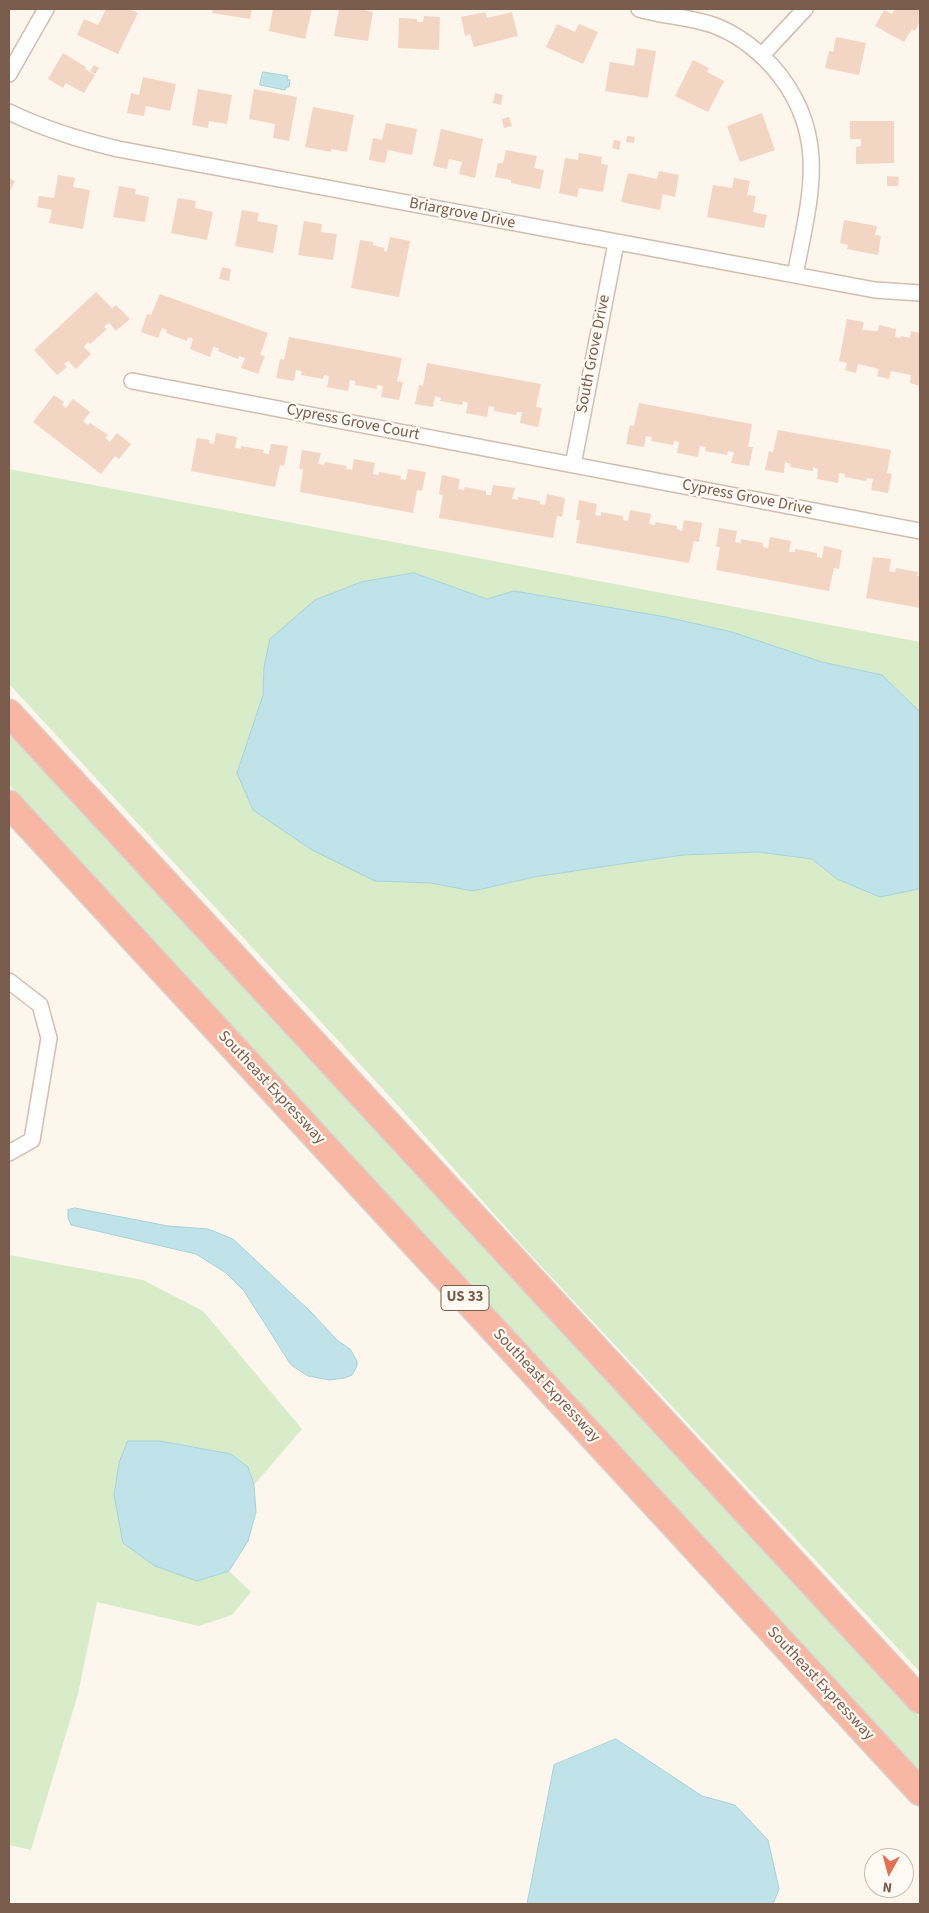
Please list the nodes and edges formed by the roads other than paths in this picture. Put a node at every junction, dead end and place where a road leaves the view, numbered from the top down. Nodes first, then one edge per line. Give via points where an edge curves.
1 (46, 9) edge
2 (639, 9) edge
3 (805, 9) edge
4 (762, 55) junction
5 (9, 74) edge
6 (9, 112) edge
7 (616, 243) junction
8 (795, 275) junction
9 (920, 293) edge
10 (132, 380) dead end
11 (573, 465) junction
12 (920, 531) edge
13 (9, 713) edge
14 (9, 804) edge
15 (9, 981) edge
16 (9, 1153) edge
17 (920, 1700) edge
18 (920, 1792) edge

1 - 5 street
2 - 4 street via 714,26
3 - 4 street
4 - 8 street via 782,77 808,131 810,194
6 - 7 street, Briargrove Drive via 74,138 118,149
7 - 8 street, Briargrove Drive
7 - 11 street, South Grove Drive
8 - 9 street, Briargrove Drive via 874,290
10 - 11 street, Cypress Grove Court
11 - 12 street, Cypress Grove Drive
13 - 17 highway
14 - 18 highway, Southeast Expressway / US 33
15 - 16 street via 40,1005 49,1038 32,1140

